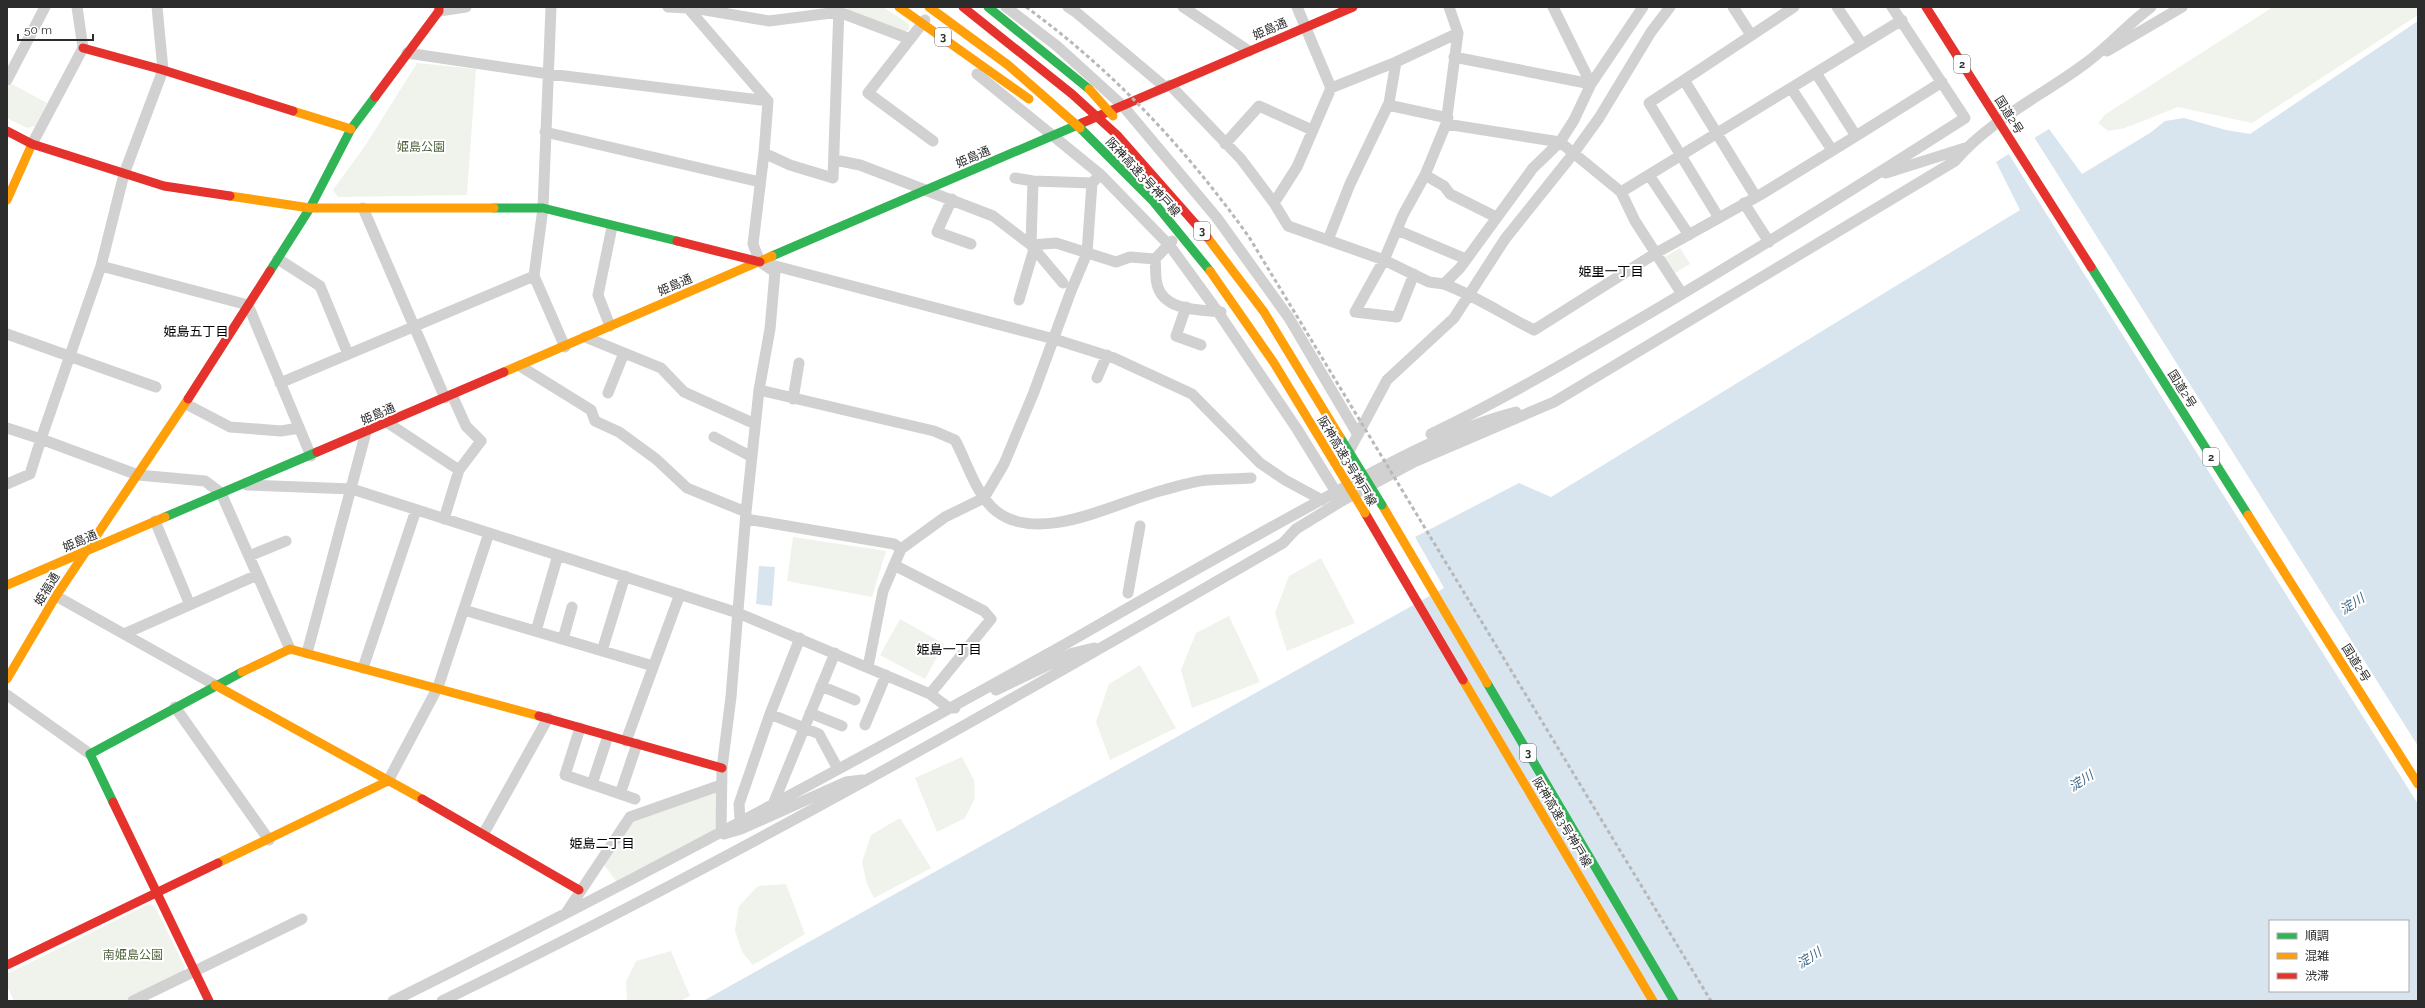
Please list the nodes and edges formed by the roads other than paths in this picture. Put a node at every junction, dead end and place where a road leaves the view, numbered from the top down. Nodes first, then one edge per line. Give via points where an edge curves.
1 (45, 7) edge
2 (77, 7) edge
3 (157, 7) edge
4 (466, 7) edge
5 (551, 7) edge
6 (668, 7) edge
7 (891, 7) edge
8 (899, 7) edge
9 (929, 7) edge
10 (936, 7) edge
11 (962, 7) edge
12 (988, 7) edge
13 (1006, 7) edge
14 (1183, 7) edge
15 (1297, 7) edge
16 (1353, 7) edge
17 (1449, 7) edge
18 (1553, 7) edge
19 (1643, 7) edge
20 (1670, 7) edge
21 (1733, 7) edge
22 (1837, 7) edge
23 (1892, 7) edge
24 (1926, 7) edge
25 (2151, 7) edge
26 (2182, 7) edge
27 (688, 8) edge
28 (1791, 8) edge
29 (439, 9) edge
30 (839, 9) edge
31 (1076, 9) edge
32 (1902, 20) junction
33 (1306, 27) junction
34 (918, 29) junction
35 (1458, 33) junction
36 (1751, 35) junction
37 (910, 39) junction
38 (1862, 44) junction
39 (83, 48) junction
40 (1249, 51) junction
41 (407, 52) junction
42 (1454, 57) junction
43 (1396, 62) junction
44 (2087, 62) junction
45 (163, 70) junction
46 (1816, 73) junction
47 (549, 74) junction
48 (7, 80) edge
49 (1684, 80) junction
50 (1942, 82) junction
51 (1590, 84) junction
52 (1168, 86) junction
53 (1331, 88) junction
54 (1791, 88) junction
55 (768, 101) junction
56 (1037, 104) dead end
57 (1388, 105) junction
58 (1123, 106) junction
59 (2006, 109) junction
60 (1054, 118) dead end
61 (1999, 120) junction
62 (1447, 121) junction
63 (2015, 124) dead end
64 (352, 129) junction
65 (1312, 130) junction
66 (7, 131) edge
67 (545, 132) junction
68 (1718, 134) junction
69 (1054, 136) junction
70 (1856, 136) junction
71 (934, 142) dead end
72 (1560, 142) junction
73 (32, 144) junction
74 (1225, 144) junction
75 (1966, 148) junction
76 (1832, 150) junction
77 (764, 153) junction
78 (1573, 154) junction
79 (1681, 155) junction
80 (835, 160) junction
81 (124, 174) junction
82 (1101, 175) junction
83 (1425, 175) junction
84 (1649, 175) junction
85 (1873, 177) junction
86 (1015, 178) dead end
87 (1033, 181) junction
88 (760, 182) junction
89 (1092, 183) junction
90 (928, 189) junction
91 (1144, 192) junction
92 (1621, 192) junction
93 (1198, 195) junction
94 (1756, 197) junction
95 (952, 199) junction
96 (7, 200) edge
97 (1274, 203) junction
98 (1744, 204) junction
99 (310, 208) junction
100 (363, 208) junction
101 (543, 208) junction
102 (1496, 217) junction
103 (1719, 218) junction
104 (612, 226) junction
105 (1397, 230) junction
106 (1689, 235) junction
107 (1328, 240) junction
108 (1769, 242) junction
109 (971, 244) dead end
110 (1170, 246) junction
111 (1032, 247) junction
112 (1656, 252) junction
113 (1087, 253) junction
114 (278, 259) junction
115 (1156, 259) junction
116 (1466, 259) junction
117 (1384, 260) junction
118 (760, 262) junction
119 (101, 266) junction
120 (1414, 274) junction
121 (534, 276) junction
122 (1063, 283) dead end
123 (1444, 284) junction
124 (1471, 294) junction
125 (1682, 294) junction
126 (1019, 300) dead end
127 (248, 305) junction
128 (1186, 307) junction
129 (1218, 312) junction
130 (1264, 312) junction
131 (1289, 318) junction
132 (414, 325) junction
133 (610, 326) junction
134 (7, 334) edge
135 (585, 338) junction
136 (1054, 339) junction
137 (1201, 345) dead end
138 (565, 347) junction
139 (624, 353) junction
140 (348, 354) junction
141 (1107, 355) junction
142 (70, 356) junction
143 (799, 363) dead end
144 (520, 366) junction
145 (1098, 378) dead end
146 (280, 383) junction
147 (156, 387) dead end
148 (759, 390) junction
149 (608, 393) dead end
150 (448, 397) junction
151 (793, 399) junction
152 (1554, 402) junction
153 (186, 404) junction
154 (388, 423) junction
155 (756, 424) junction
156 (7, 428) edge
157 (299, 428) junction
158 (366, 432) junction
159 (1358, 434) junction
160 (1431, 434) dead end
161 (714, 438) dead end
162 (41, 439) junction
163 (311, 456) junction
164 (752, 457) junction
165 (460, 470) junction
166 (138, 476) junction
167 (1251, 478) dead end
168 (7, 484) edge
169 (244, 484) junction
170 (352, 489) junction
171 (1336, 492) junction
172 (221, 493) junction
173 (984, 498) junction
174 (1322, 500) junction
175 (416, 510) junction
176 (746, 516) junction
177 (444, 518) junction
178 (155, 521) junction
179 (1140, 526) dead end
180 (489, 533) junction
181 (286, 541) dead end
182 (901, 549) junction
183 (86, 551) junction
184 (558, 555) junction
185 (249, 556) junction
186 (894, 565) junction
187 (257, 575) junction
188 (625, 576) junction
189 (7, 585) edge
190 (1128, 593) dead end
191 (680, 594) junction
192 (56, 596) junction
193 (190, 605) junction
194 (572, 607) dead end
195 (464, 610) junction
196 (738, 613) junction
197 (536, 631) junction
198 (124, 634) junction
199 (800, 638) junction
200 (563, 639) junction
201 (1106, 646) junction
202 (290, 649) junction
203 (602, 650) junction
204 (307, 653) junction
205 (835, 653) junction
206 (653, 666) junction
207 (868, 667) junction
208 (363, 668) junction
209 (886, 675) junction
210 (7, 679) edge
211 (216, 685) junction
212 (821, 686) junction
213 (438, 687) junction
214 (930, 694) junction
215 (7, 695) edge
216 (855, 700) dead end
217 (175, 707) junction
218 (949, 708) junction
219 (810, 713) junction
220 (770, 714) junction
221 (548, 718) junction
222 (865, 725) dead end
223 (842, 726) dead end
224 (580, 728) junction
225 (804, 728) junction
226 (608, 736) junction
227 (626, 741) junction
228 (637, 744) junction
229 (90, 754) junction
230 (722, 768) junction
231 (838, 769) junction
232 (868, 779) junction
233 (388, 781) junction
234 (592, 784) junction
235 (2418, 784) edge
236 (721, 785) junction
237 (620, 794) junction
238 (635, 798) dead end
239 (774, 802) junction
240 (740, 820) junction
241 (721, 831) junction
242 (484, 833) junction
243 (269, 840) junction
244 (579, 890) junction
245 (157, 893) junction
246 (565, 914) junction
247 (302, 919) dead end
248 (7, 965) edge
249 (195, 971) junction
250 (133, 1001) edge
251 (209, 1001) edge
252 (393, 1001) edge
253 (442, 1001) edge
254 (1653, 1001) edge
255 (1674, 1001) edge

1 - 48 street
2 - 39 street
3 - 45 street
4 - 29 street
5 - 47 street
6 - 27 street
7 - 34 street via 914,21
8 - 56 main road, 3, bridge
9 - 91 main road, 阪神高速3号神戸線 / 3, bridge via 1001,61 1055,106
10 - 34 street
11 - 130 main road, 阪神高速3号神戸線 / 3, bridge via 1055,80 1117,135 1195,222
12 - 130 main road, 3, bridge via 1089,89 1234,263
13 - 58 street via 1057,46
14 - 40 street
15 - 33 street
16 - 33 main road, 姫島通
17 - 35 street
18 - 51 street
19 - 51 street
20 - 78 street via 1651,32 1599,118
21 - 36 street
22 - 38 street
23 - 32 street
24 - 61 main road, 国道2号 / 2
25 - 44 street via 2135,18
26 - 44 street
27 - 30 street via 769,21
27 - 55 street
28 - 36 street
29 - 41 main road, 姫福通
30 - 37 street
30 - 80 street via 835,76
31 - 52 street
32 - 38 street
32 - 50 street
33 - 40 main road, 姫島通
33 - 53 street
34 - 37 street
34 - 69 street via 1011,99
35 - 42 street
35 - 43 street
36 - 49 street
37 - 71 street via 868,93
38 - 46 street
39 - 45 main road
39 - 73 street
40 - 52 main road, 姫島通
41 - 47 street
41 - 64 main road, 姫福通
42 - 51 street
42 - 62 street
43 - 53 street
43 - 57 street
44 - 59 street
45 - 64 main road
45 - 81 street
46 - 54 street
46 - 70 street
47 - 55 street
47 - 67 street
49 - 68 street
49 - 79 street via 1649,103
50 - 70 street
50 - 85 street via 1965,118
51 - 72 street via 1574,120
52 - 58 main road, 姫島通
52 - 74 street
53 - 65 street
54 - 68 street
54 - 76 street
55 - 77 street
57 - 62 street
57 - 107 street via 1350,184
58 - 69 main road, 姫島通
58 - 93 street
59 - 61 street
59 - 63 main road, 国道2号
60 - 91 main road, 3, bridge
61 - 75 street
61 - 235 main road, 国道2号 / 2
62 - 72 street
62 - 83 street
64 - 99 main road, 姫福通
65 - 74 street via 1259,106
65 - 97 street via 1297,166
66 - 73 main road
67 - 88 street
67 - 101 street
68 - 79 street
68 - 94 street
69 - 82 street
69 - 90 main road, 姫島通
70 - 76 street
72 - 78 street
72 - 102 street via 1533,168
73 - 81 main road
73 - 96 main road
74 - 97 street via 1241,159
75 - 85 street
75 - 152 street via 1955,161
76 - 94 street
77 - 80 street via 790,165 833,178
77 - 88 street
78 - 92 street
78 - 124 street via 1504,239
79 - 84 street
79 - 103 street
80 - 90 street via 860,165
81 - 99 main road via 164,186
81 - 119 street
82 - 89 street
82 - 110 street
83 - 102 street via 1444,186 1450,194
83 - 105 street
84 - 92 street
84 - 106 street
85 - 108 street
86 - 87 street
87 - 89 street
87 - 111 street
88 - 118 street via 753,244
89 - 113 street
90 - 95 street
90 - 118 main road, 姫島通
91 - 254 main road, 阪神高速3号神戸線 / 3, bridge via 1213,276 1279,371
92 - 112 street via 1635,221
93 - 110 street
93 - 131 street
94 - 98 street
95 - 109 street via 937,232
95 - 111 street via 993,216
97 - 107 street via 1288,226
98 - 103 street
98 - 108 street
99 - 100 main road
99 - 114 main road, 姫福通
100 - 101 main road
100 - 132 street
101 - 104 main road
101 - 121 street
102 - 116 street
103 - 106 street
104 - 118 main road
104 - 133 street via 598,295
105 - 116 street
105 - 117 street
106 - 112 street
107 - 117 street
108 - 125 street
110 - 115 street
110 - 129 street
111 - 113 street via 1056,243
111 - 122 street
111 - 126 street
112 - 124 street via 1534,330 1486,305
112 - 125 street
113 - 115 street via 1116,262 1130,257
113 - 136 street
114 - 127 main road, 姫福通
114 - 140 street via 320,286
115 - 128 street via 1157,285 1161,293 1173,306
116 - 123 street
117 - 120 street
117 - 120 street via 1355,312 1397,317
118 - 133 main road, 姫島通
118 - 136 street
118 - 148 street via 775,272 770,329
119 - 127 street
119 - 142 street
120 - 123 street via 1429,282
121 - 132 street
121 - 138 street
123 - 124 street
124 - 159 street via 1458,308 1454,318 1387,380
125 - 160 street via 1485,408
127 - 146 street
127 - 153 main road, 姫福通
128 - 129 street
128 - 137 street via 1176,336
129 - 131 street
129 - 171 street
130 - 255 main road, 阪神高速3号神戸線 / 3, bridge via 1386,512
131 - 159 street
132 - 140 street
132 - 150 street
133 - 135 main road, 姫島通
134 - 142 street
135 - 138 main road, 姫島通
135 - 139 street
136 - 141 street
136 - 173 street via 1004,464
138 - 144 main road, 姫島通
139 - 149 street
139 - 155 street via 661,368 684,392
140 - 146 street
141 - 145 street
141 - 174 street via 1192,394 1260,463
142 - 147 street
142 - 162 street
143 - 151 street
144 - 150 main road, 姫島通
144 - 176 street via 590,410 595,421 619,432 656,459 687,488
146 - 157 street
148 - 151 street
148 - 155 street
150 - 154 main road, 姫島通
150 - 165 street via 466,426 481,441
151 - 173 street via 934,432 955,440
152 - 171 street via 1458,430
152 - 201 street via 1414,462 1340,502 1296,529 1283,543
153 - 157 street via 230,427 281,431
153 - 166 main road, 姫福通
154 - 158 main road, 姫島通
154 - 165 street
155 - 164 street
156 - 162 street
157 - 163 street
158 - 163 main road, 姫島通
158 - 170 street
159 - 171 street via 1341,467
161 - 164 street
162 - 166 street
162 - 168 street via 30,474
163 - 169 main road, 姫島通
164 - 176 street
165 - 177 street
166 - 172 street via 205,481
166 - 183 main road, 姫福通
167 - 173 street via 1203,481 1160,491 1107,510 1053,523 1033,524 1015,520 996,511
169 - 170 street
169 - 172 main road, 姫島通
170 - 175 street
170 - 204 street
171 - 174 street
172 - 178 main road, 姫島通
172 - 185 street
173 - 182 street via 946,517
174 - 218 street
175 - 177 street
175 - 208 street
176 - 182 street via 894,544
176 - 196 street
177 - 180 street
178 - 183 main road, 姫島通
178 - 193 street
179 - 190 street
180 - 184 street
180 - 195 street
181 - 185 street
182 - 186 street
183 - 189 main road, 姫島通
183 - 192 main road, 姫福通
184 - 188 street
184 - 197 street
185 - 187 street
186 - 207 street via 884,591
186 - 214 street via 984,611 991,619
187 - 193 street
187 - 202 street
188 - 191 street
188 - 203 street
191 - 196 street
191 - 206 street
192 - 198 street
192 - 210 main road, 姫福通
193 - 198 street
194 - 200 street
195 - 197 street
195 - 213 street
196 - 199 street
196 - 230 street
197 - 200 street
198 - 211 street
199 - 205 street
199 - 220 street
200 - 203 street
201 - 218 street via 1073,653 960,708
201 - 232 street
202 - 204 main road
202 - 211 main road
203 - 206 street
204 - 208 main road
205 - 207 street
205 - 212 street
206 - 227 street
207 - 209 street
208 - 213 main road
209 - 214 street
209 - 222 street
211 - 217 main road
211 - 233 main road
212 - 216 street
212 - 219 street
213 - 221 main road
213 - 233 street
214 - 218 street
215 - 229 street
217 - 229 main road
217 - 243 street
218 - 231 street
219 - 223 street
219 - 225 street
220 - 225 street
220 - 240 street via 739,804
221 - 224 main road
221 - 242 street
224 - 226 main road
224 - 234 street via 565,775
225 - 231 street via 819,734
225 - 239 street
226 - 227 main road
226 - 234 street
227 - 228 main road
228 - 230 main road
228 - 237 street
229 - 245 main road
230 - 236 street
231 - 239 street
232 - 241 street via 846,782 741,829 724,834
232 - 253 street via 677,881
233 - 242 main road
233 - 243 main road
234 - 237 street
236 - 241 street
236 - 244 street via 630,817
237 - 238 street
239 - 240 street
240 - 241 street
241 - 246 street
242 - 244 main road
243 - 245 main road
244 - 246 street
245 - 248 main road
245 - 249 main road
246 - 252 street
247 - 249 street
249 - 250 street
249 - 251 main road

